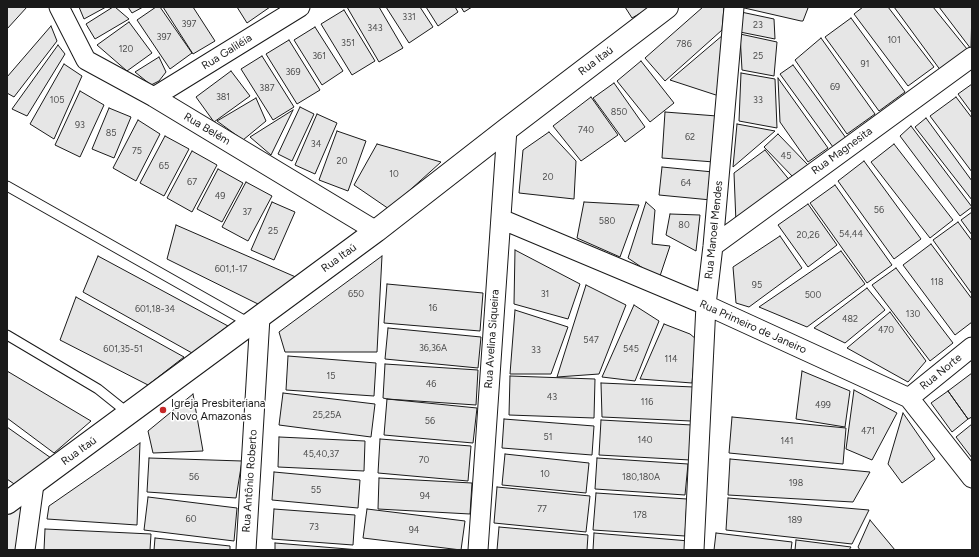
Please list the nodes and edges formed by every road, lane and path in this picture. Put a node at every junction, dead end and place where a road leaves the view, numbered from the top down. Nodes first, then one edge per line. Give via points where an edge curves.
1 (59, 7) edge
2 (300, 7) edge
3 (667, 7) edge
4 (734, 7) edge
5 (972, 57) edge
6 (154, 97) junction
7 (507, 129) junction
8 (7, 186) edge
9 (501, 219) junction
10 (376, 231) junction
11 (713, 246) junction
12 (706, 305) junction
13 (256, 320) junction
14 (7, 335) edge
15 (972, 347) edge
16 (909, 398) junction
17 (129, 414) junction
18 (972, 478) edge
19 (34, 484) junction
20 (10, 497) edge
21 (25, 550) edge
22 (246, 550) edge
23 (478, 550) edge
24 (694, 550) edge

1 - 6 street, Rua Belém via 86,60
2 - 6 street, Rua Galiléia
3 - 7 street, Rua Itaú
4 - 11 street, Rua Manoel Mendes
5 - 11 street, Rua Magnesita
6 - 10 street, Rua Belém
7 - 9 street, Rua Avelina Siqueira
7 - 10 street, Rua Itaú
8 - 13 lane
9 - 12 street, Rua Primeiro de Janeiro
9 - 23 street, Rua Avelina Siqueira
10 - 13 street, Rua Itaú
11 - 12 street, Rua Manoel Mendes
12 - 16 street, Rua Primeiro de Janeiro
12 - 24 street, Rua Manoel Mendes
13 - 17 street, Rua Itaú
13 - 22 street, Rua Antônio Roberto
14 - 17 lane via 98,389
15 - 16 street, Rua Norte
16 - 18 street, Rua Primeiro de Janeiro
17 - 19 street, Rua Itaú
19 - 20 street, Rua Itaú
19 - 21 street

